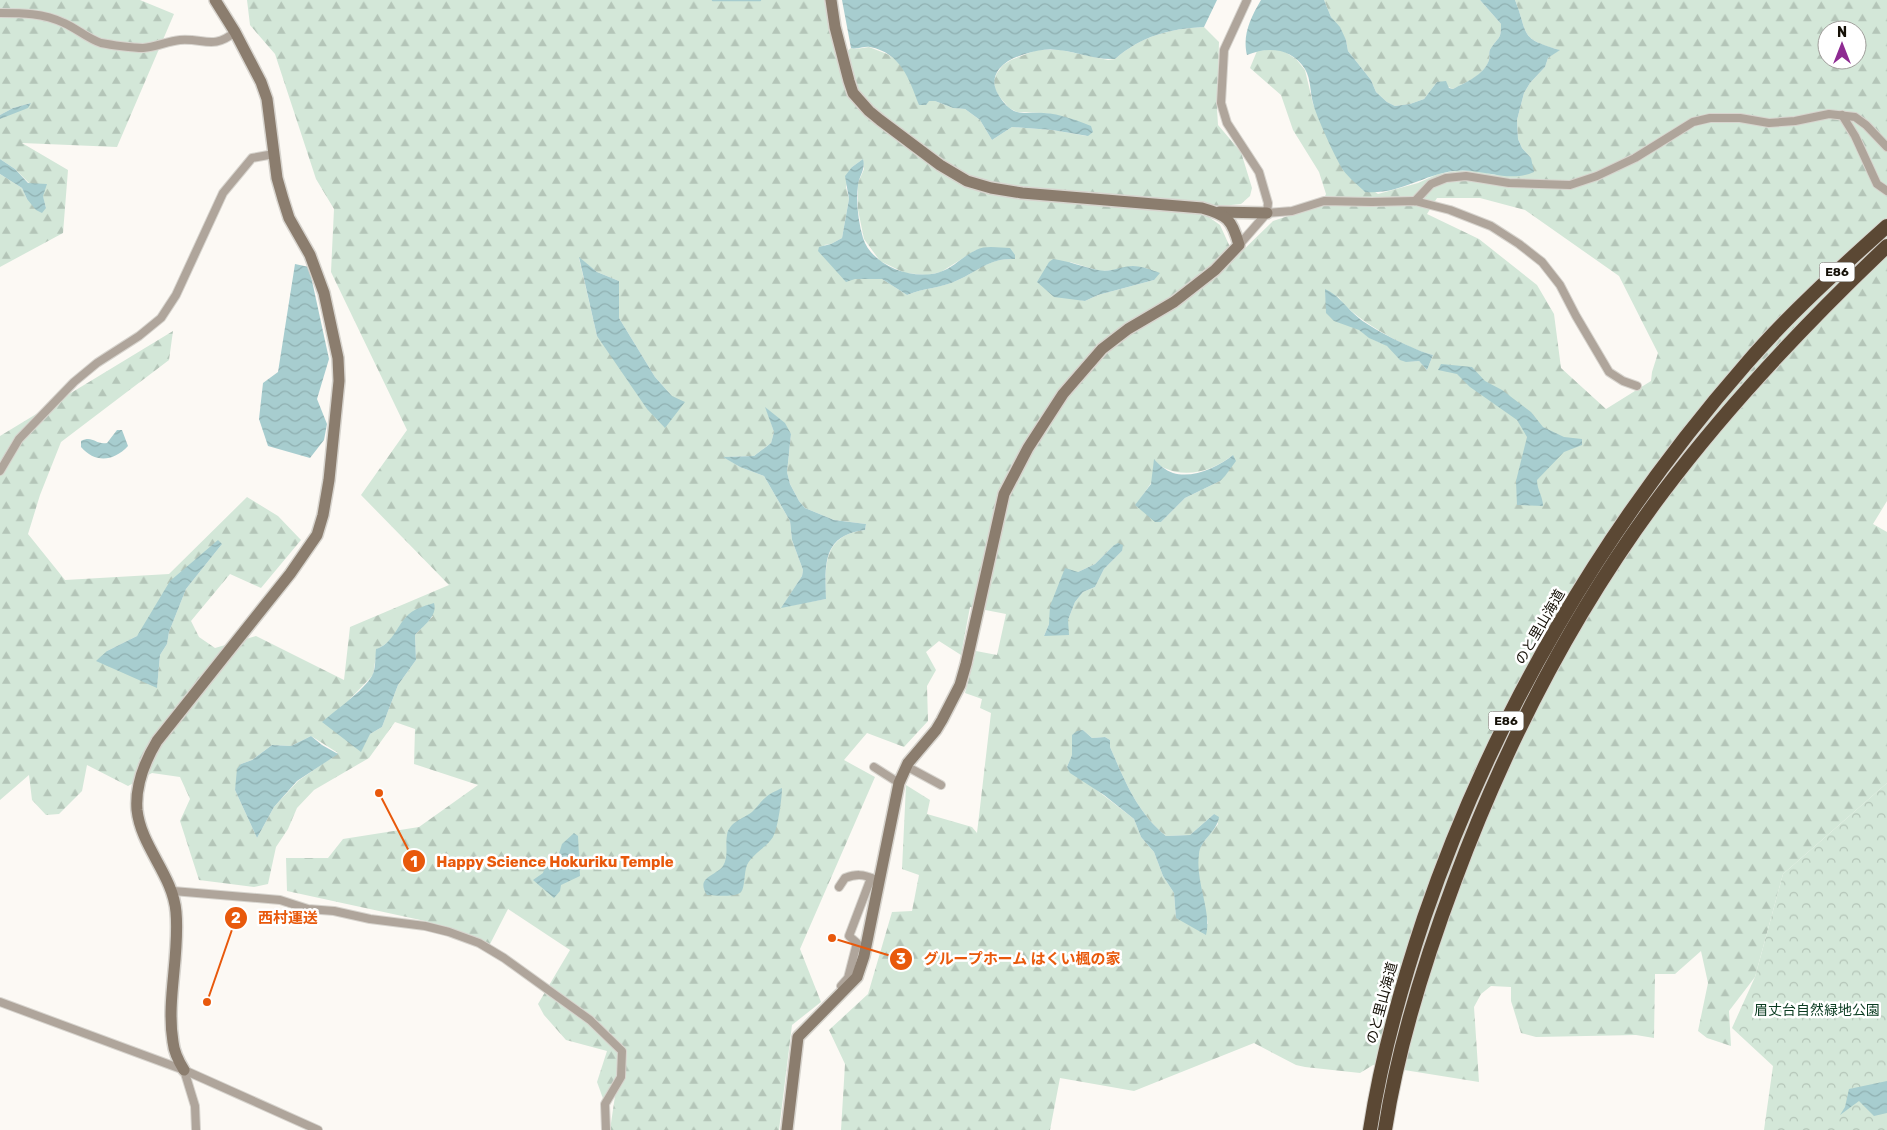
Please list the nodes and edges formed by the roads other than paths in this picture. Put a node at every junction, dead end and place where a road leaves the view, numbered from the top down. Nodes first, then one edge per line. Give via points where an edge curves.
1 (215, 0) edge
2 (831, 0) edge
3 (1247, 0) edge
4 (0, 13) edge
5 (235, 32) junction
6 (1842, 115) junction
7 (1887, 147) edge
8 (274, 154) junction
9 (1887, 191) edge
10 (1415, 201) junction
11 (1219, 212) junction
12 (1268, 213) junction
13 (1887, 226) edge
14 (1239, 244) junction
15 (1887, 246) edge
16 (1637, 386) dead end
17 (0, 471) edge
18 (906, 766) junction
19 (874, 767) dead end
20 (899, 784) junction
21 (941, 785) dead end
22 (875, 880) junction
23 (840, 887) dead end
24 (173, 891) junction
25 (0, 1002) edge
26 (832, 1002) junction
27 (184, 1070) junction
28 (196, 1130) edge
29 (318, 1130) edge
30 (606, 1130) edge
31 (787, 1130) edge
32 (1370, 1130) edge
33 (1385, 1130) edge

1 - 5 street
2 - 11 street via 835,27 854,93 880,120 967,181 1022,193
3 - 12 street via 1224,50 1221,103 1227,123 1260,172
4 - 5 street via 42,15 63,22 100,42 143,48 180,40 212,43
5 - 8 street via 267,99
6 - 7 street via 1855,117
6 - 9 street via 1877,184
6 - 10 street via 1769,123 1740,118 1710,118 1692,122 1635,158 1570,185 1509,183 1466,176 1446,178 1431,184
8 - 17 street via 252,158 223,193 176,295 161,318 74,382 19,439
8 - 24 street via 289,218 310,255 324,293 338,358 339,381 329,480 324,515 317,535 147,758 139,782 137,808 154,857
10 - 12 street via 1324,201 1292,211
10 - 16 street via 1491,226 1542,262 1560,285 1609,372
11 - 12 street
11 - 14 street via 1233,225
12 - 14 street
13 - 32 highway, のと里山海道 / E86 via 1788,319 1678,446 1611,542 1551,639 1493,747 1460,822 1407,968 1386,1048
14 - 18 street via 1215,270 1174,302 1128,329 1102,349 1063,394 1033,441 1004,494 960,685 936,730
15 - 33 highway, E86 via 1799,332 1698,447 1623,550 1564,646 1507,752 1475,827 1422,974
18 - 20 street
18 - 21 street
19 - 20 street
20 - 22 street
22 - 23 street via 853,875 844,878
22 - 26 street via 864,956 857,976
22 - 26 street via 849,936 857,943 848,978
24 - 27 street via 176,946 173,1042
24 - 30 street via 280,900 308,909 424,926 479,943 590,1020 622,1051 621,1077 605,1104
25 - 27 street
26 - 31 street via 798,1037
27 - 28 street via 195,1106
27 - 29 street

